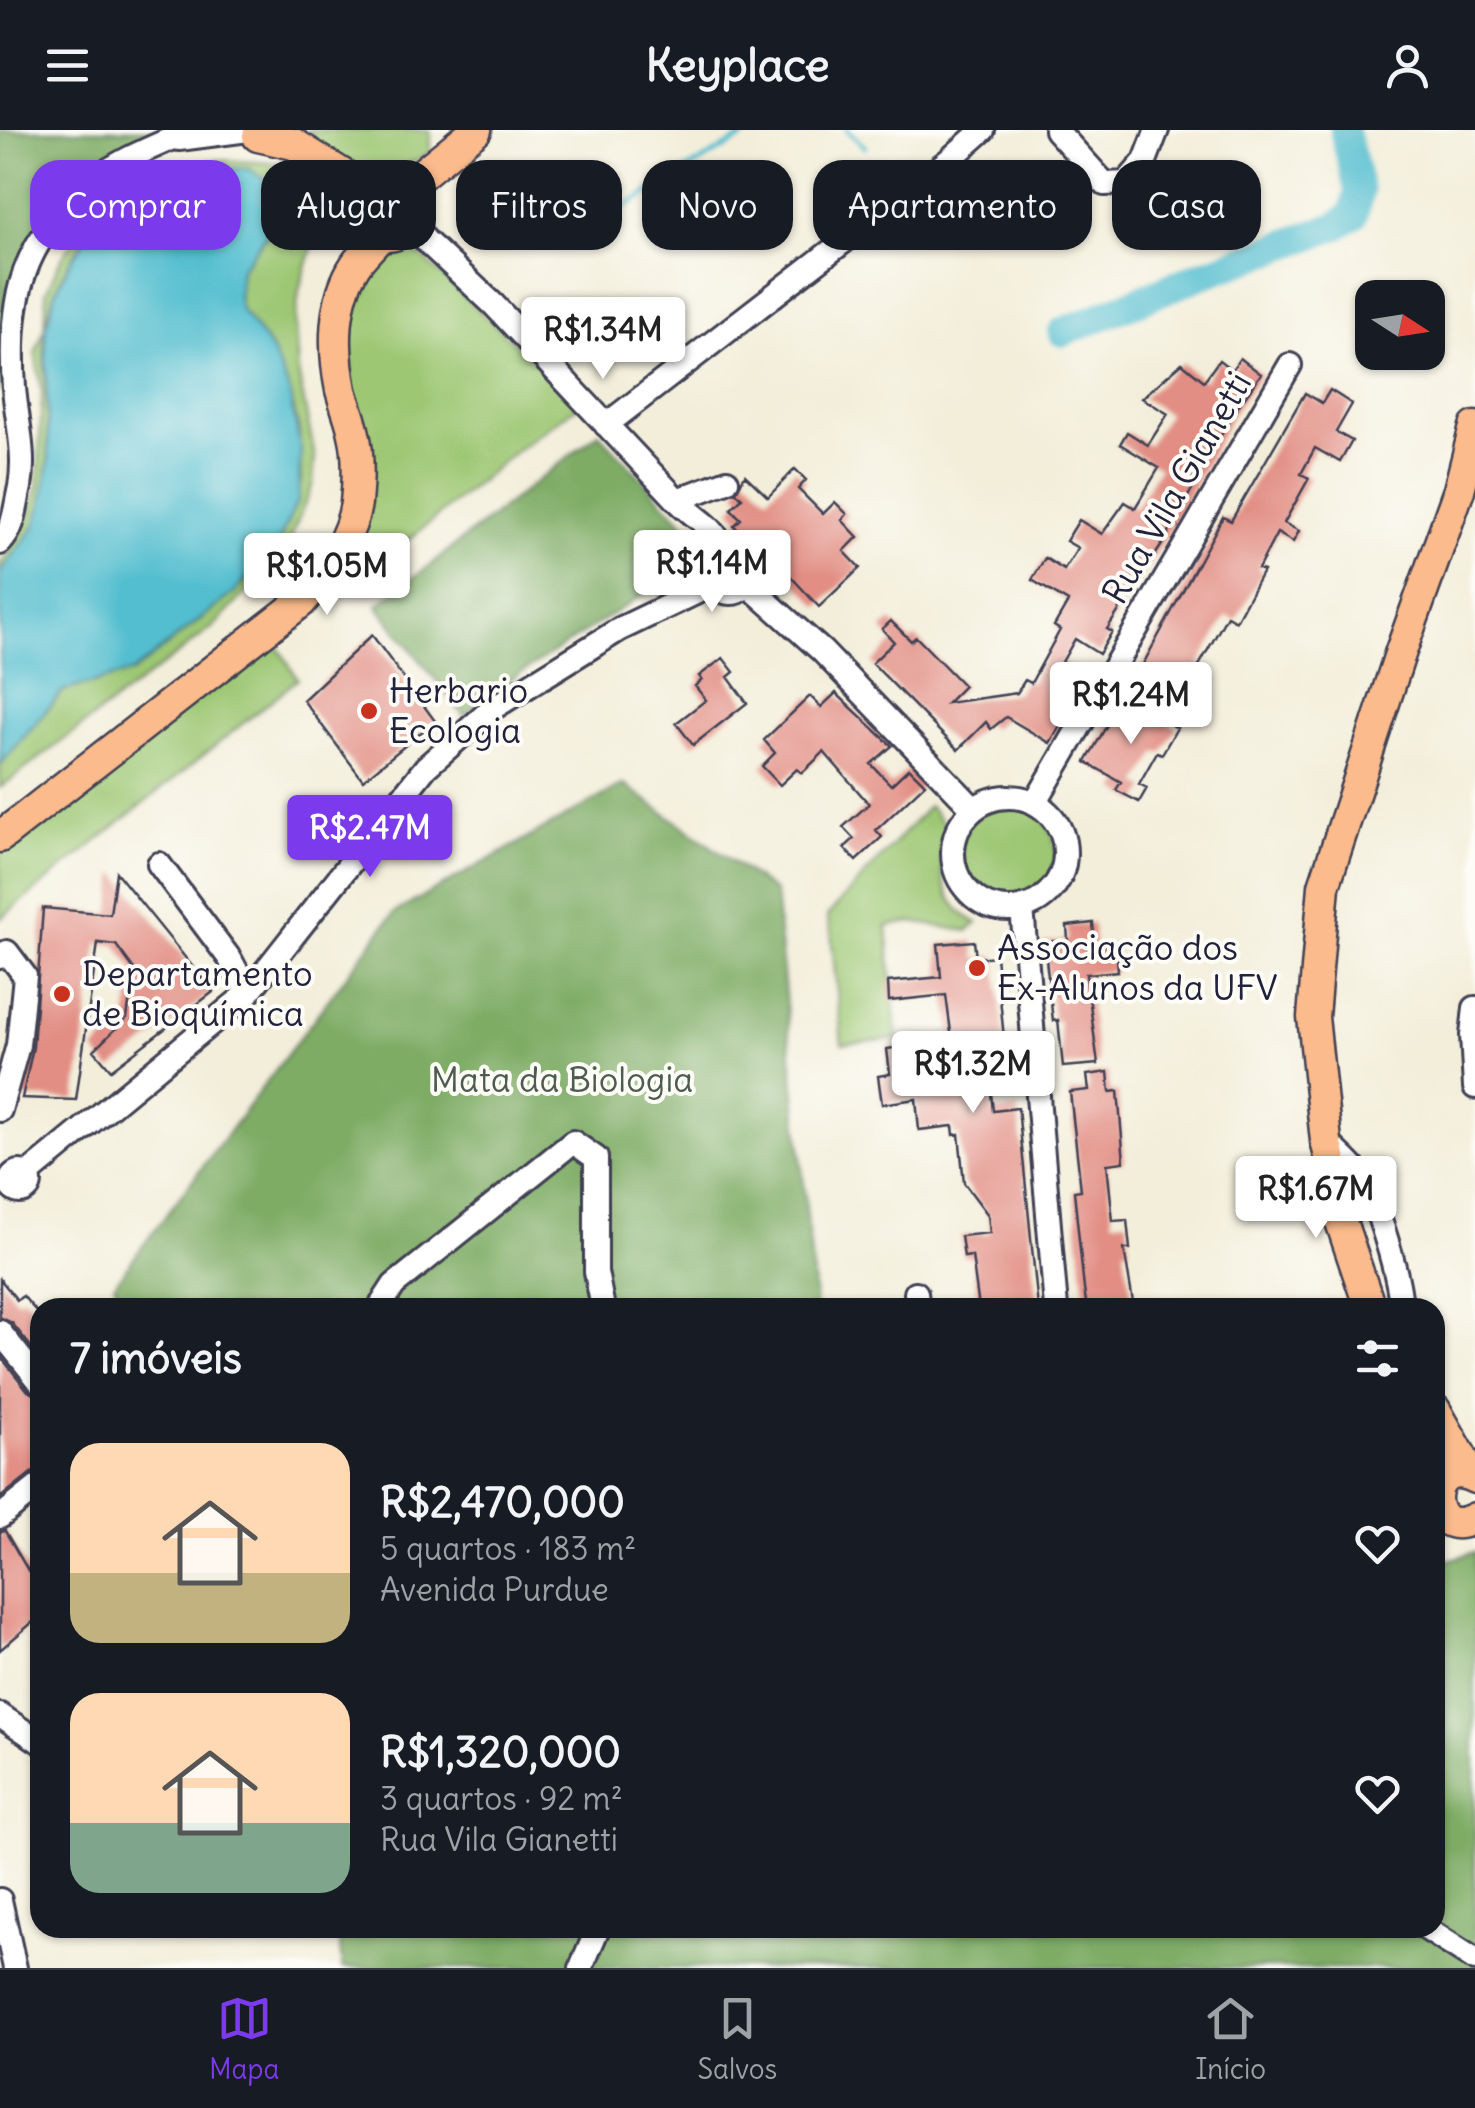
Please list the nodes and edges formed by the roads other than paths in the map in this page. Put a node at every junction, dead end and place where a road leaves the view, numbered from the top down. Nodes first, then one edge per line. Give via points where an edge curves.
1 (476, 130) edge
2 (983, 130) edge
3 (1056, 130) edge
4 (1157, 130) edge
5 (267, 133) edge
6 (181, 135) edge
7 (317, 160) edge
8 (436, 162) edge
9 (356, 250) edge
10 (368, 250) edge
11 (430, 250) edge
12 (1290, 365) dead end
13 (7, 392) edge
14 (606, 425) junction
15 (1475, 426) edge
16 (727, 481) dead end
17 (677, 500) junction
18 (0, 543) edge
19 (728, 558) junction
20 (716, 584) junction
21 (747, 584) junction
22 (1035, 802) junction
23 (974, 809) junction
24 (0, 814) edge
25 (0, 837) edge
26 (159, 864) dead end
27 (1022, 908) junction
28 (0, 958) edge
29 (248, 993) junction
30 (1475, 1008) edge
31 (1475, 1087) edge
32 (2, 1099) edge
33 (1329, 1152) junction
34 (10, 1181) edge
35 (386, 1298) edge
36 (600, 1298) edge
37 (1055, 1298) edge
38 (1367, 1298) edge
39 (1383, 1298) edge
40 (1400, 1298) edge
41 (0, 1332) edge
42 (30, 1370) edge
43 (1445, 1427) edge
44 (1445, 1470) edge
45 (1474, 1478) edge
46 (30, 1493) edge
47 (0, 1517) edge
48 (0, 1716) edge
49 (30, 1736) edge
50 (0, 1900) edge
51 (594, 1938) edge
52 (1441, 1938) edge
53 (1475, 1960) edge
54 (15, 1968) edge
55 (581, 1968) edge

1 - 8 main road
2 - 14 street
3 - 4 street via 1105,184 1126,183 1145,161
5 - 6 street
5 - 7 main road
6 - 13 street via 98,176 52,220 25,264
9 - 24 main road via 324,297 318,326 318,370 340,469 327,536 311,566 254,621
10 - 25 main road via 350,274 336,321 342,391 355,437 356,506 323,577 301,602
11 - 14 street via 494,305
12 - 22 street, Rua Vila Gianetti
13 - 18 street via 24,466 10,532
14 - 17 street
15 - 33 main road via 1324,886 1312,1017
16 - 17 street
17 - 19 street via 716,530
19 - 20 street via 716,568
19 - 21 street via 744,563
20 - 21 street via 734,593
20 - 29 street via 620,629 493,708 426,767
21 - 23 street via 822,651
22 - 23 street via 1007,796
22 - 27 street via 1059,826 1066,860 1051,891
23 - 27 street via 953,846 960,881 986,906
26 - 29 street
27 - 37 street
28 - 32 street via 7,952 25,976 18,1044
29 - 34 street
30 - 31 street
33 - 38 main road via 1330,1189
33 - 39 main road via 1349,1190
33 - 40 street via 1368,1188
35 - 36 street via 573,1142 596,1158
41 - 42 street
43 - 45 main road
44 - 45 main road
46 - 47 street
48 - 49 street
50 - 54 street
51 - 55 street
52 - 53 street

